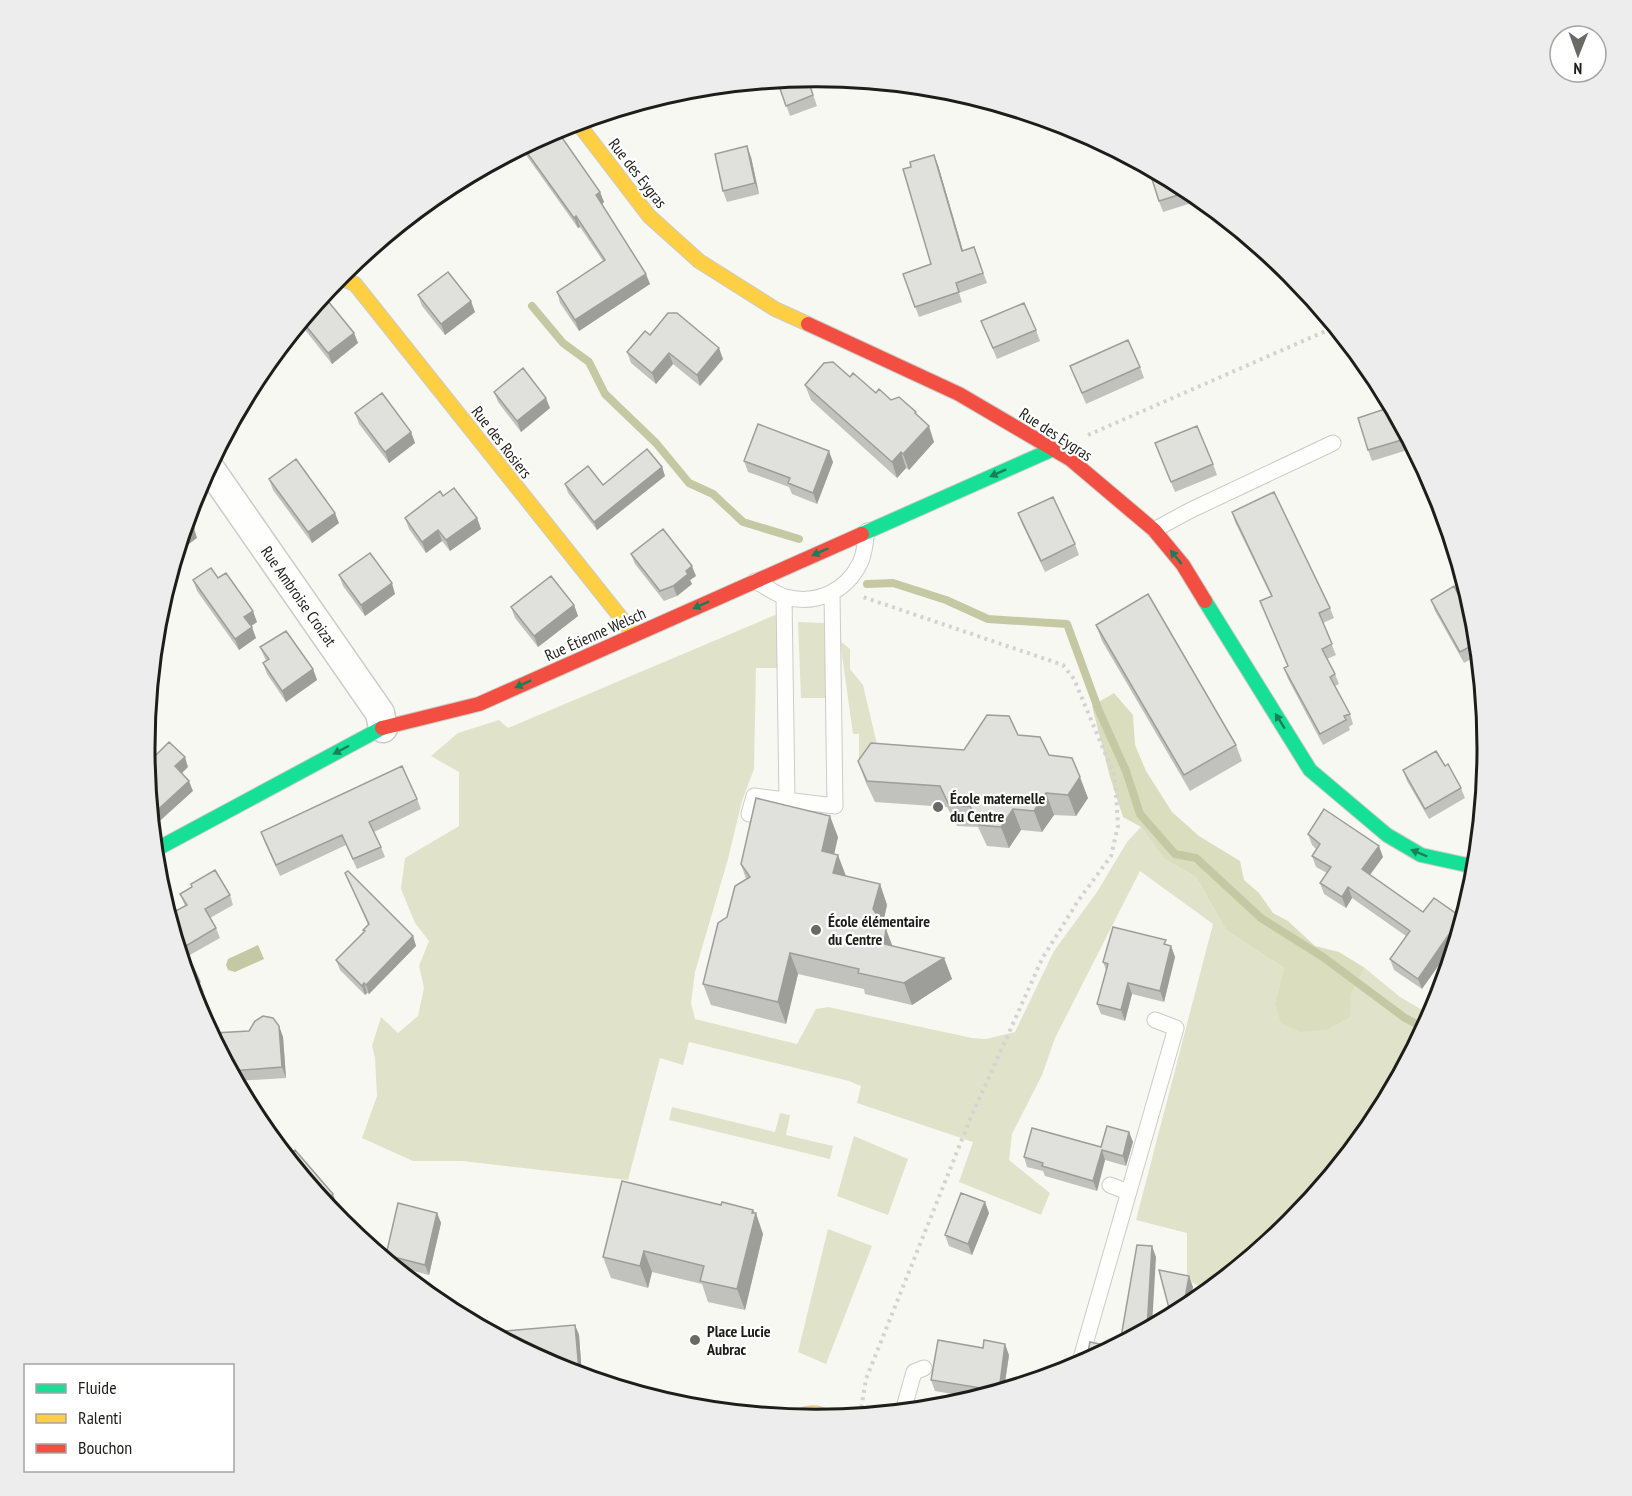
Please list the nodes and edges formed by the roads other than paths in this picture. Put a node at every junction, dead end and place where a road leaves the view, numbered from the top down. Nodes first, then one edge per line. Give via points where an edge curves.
1 (583, 130) edge
2 (349, 281) edge
3 (1333, 443) dead end
4 (1051, 450) junction
5 (214, 476) edge
6 (1154, 530) junction
7 (867, 531) junction
8 (755, 581) junction
9 (832, 594) junction
10 (784, 597) junction
11 (632, 636) junction
12 (383, 728) junction
13 (787, 800) junction
14 (749, 814) dead end
15 (163, 845) edge
16 (1466, 865) edge
17 (1155, 1020) dead end
18 (1110, 1185) dead end
19 (1128, 1192) junction
20 (1082, 1353) edge
21 (924, 1368) dead end
22 (905, 1402) edge

1 - 4 street, Rue des Eygras via 649,216 699,261 775,309 958,394
2 - 11 street, Rue des Rosiers via 355,284
3 - 6 lane
4 - 6 street, Rue des Eygras via 1070,459
4 -> 7 street, Rue Étienne Welsch
5 - 12 street, Rue Ambroise Croizat via 380,713
16 -> 6 street, Rue des Eygras via 1421,855 1387,835 1310,770 1183,566
7 -> 8 street, Rue Étienne Welsch
7 - 9 lane via 861,562 848,583
8 - 10 lane
8 -> 11 street, Rue Étienne Welsch
9 - 10 lane via 807,599
9 - 13 lane via 835,807
10 - 13 lane
11 -> 12 street, Rue Étienne Welsch via 479,704
12 -> 15 street, Rue Étienne Welsch
13 - 14 lane via 754,796
17 - 19 lane via 1176,1028
18 - 19 lane
19 - 20 lane
21 - 22 lane via 914,1372

